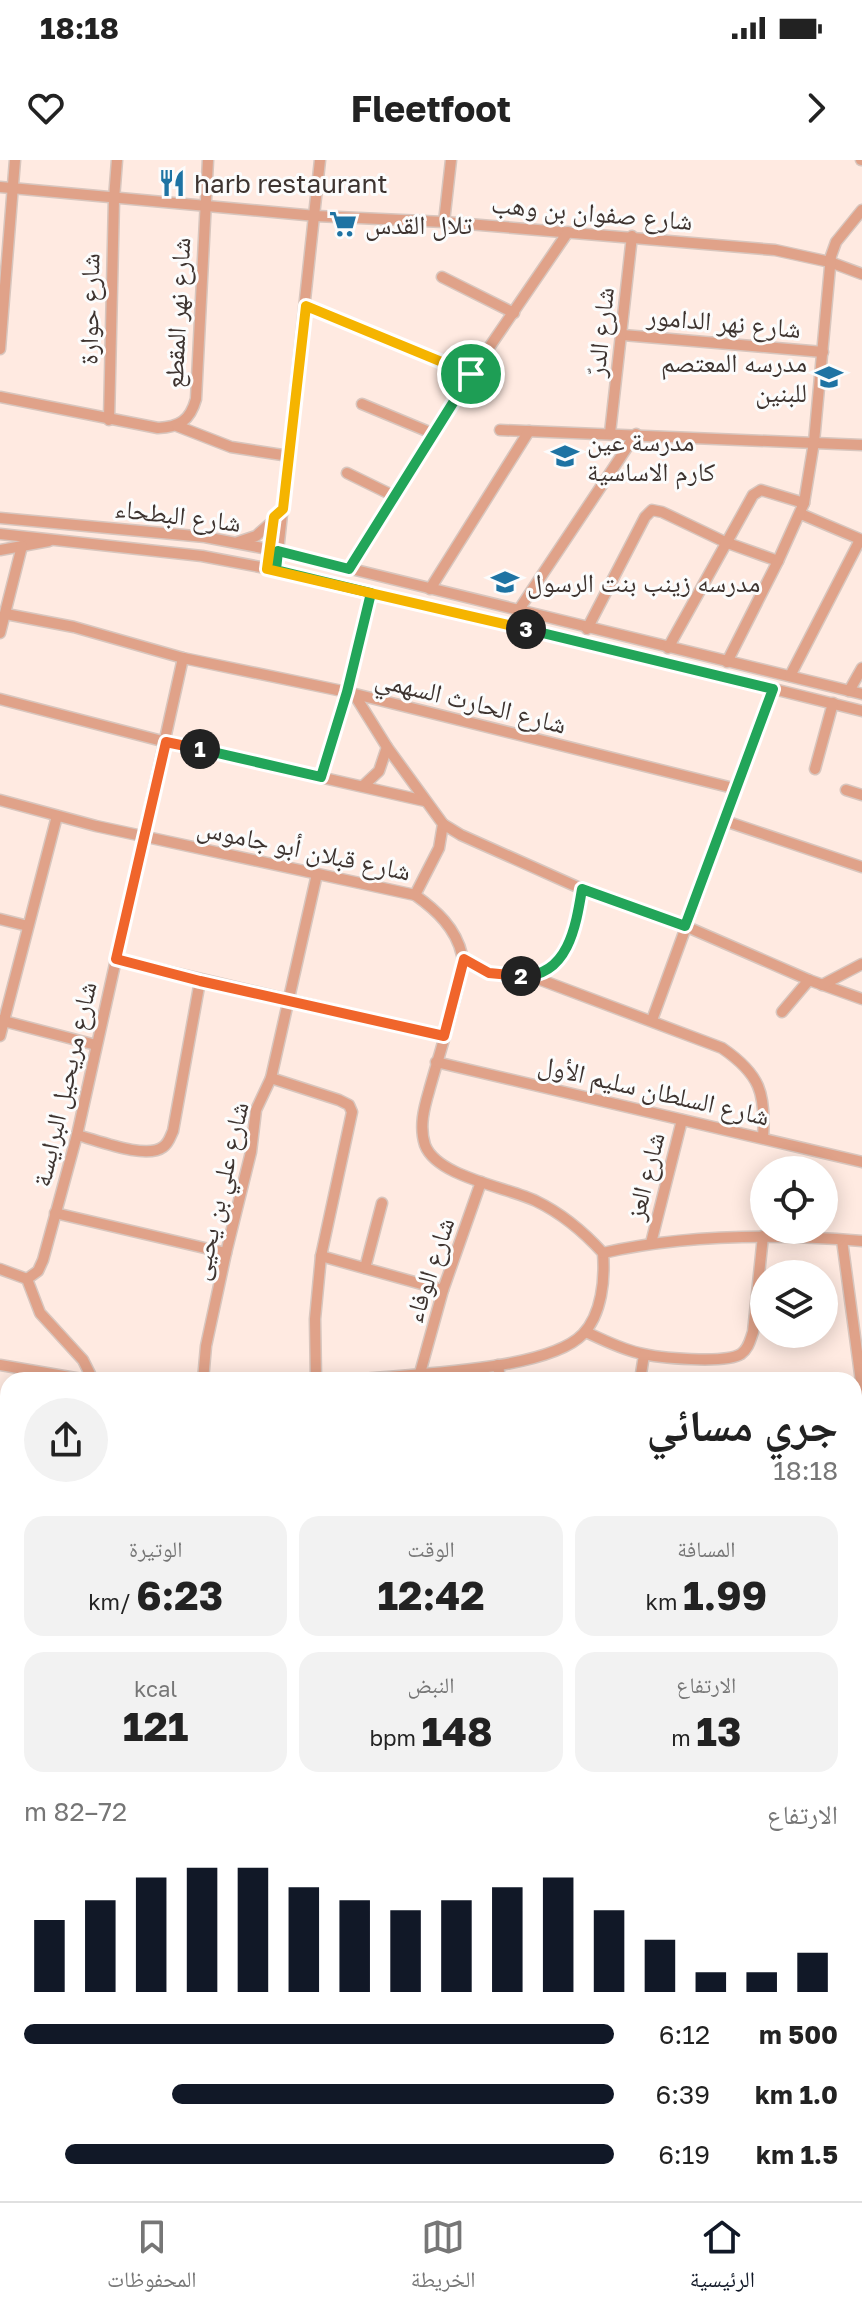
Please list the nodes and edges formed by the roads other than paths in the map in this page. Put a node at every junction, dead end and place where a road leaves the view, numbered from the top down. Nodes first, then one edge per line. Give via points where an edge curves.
1 (15, 160) edge
2 (117, 160) edge
3 (208, 160) edge
4 (320, 160) edge
5 (451, 160) edge
6 (6, 188) edge
7 (114, 199) junction
8 (204, 207) junction
9 (862, 210) edge
10 (316, 216) junction
11 (444, 222) junction
12 (568, 232) junction
13 (632, 236) junction
14 (830, 262) junction
15 (862, 274) edge
16 (442, 277) dead end
17 (2, 287) edge
18 (306, 306) junction
19 (514, 313) junction
20 (623, 335) junction
21 (0, 349) edge
22 (823, 352) junction
23 (471, 374) junction
24 (0, 397) edge
25 (362, 404) dead end
26 (109, 420) junction
27 (177, 426) junction
28 (500, 430) dead end
29 (529, 431) junction
30 (610, 433) junction
31 (434, 434) junction
32 (636, 434) junction
33 (814, 442) junction
34 (862, 445) edge
35 (289, 456) junction
36 (347, 473) dead end
37 (394, 496) junction
38 (283, 509) junction
39 (802, 509) junction
40 (0, 518) edge
41 (273, 521) junction
42 (0, 534) edge
43 (61, 539) junction
44 (861, 540) edge
45 (725, 542) junction
46 (234, 543) junction
47 (22, 546) junction
48 (0, 550) edge
49 (274, 550) junction
50 (778, 561) junction
51 (271, 569) junction
52 (349, 569) junction
53 (430, 589) junction
54 (371, 593) junction
55 (518, 611) junction
56 (6, 614) junction
57 (587, 629) junction
58 (0, 633) edge
59 (668, 648) junction
60 (183, 658) junction
61 (727, 662) junction
62 (862, 668) edge
63 (790, 676) junction
64 (773, 689) junction
65 (849, 691) junction
66 (351, 693) junction
67 (862, 694) edge
68 (0, 699) edge
69 (833, 703) junction
70 (862, 711) edge
71 (166, 742) junction
72 (387, 747) junction
73 (815, 769) dead end
74 (321, 777) junction
75 (363, 786) junction
76 (737, 789) junction
77 (846, 790) dead end
78 (862, 795) edge
79 (0, 800) edge
80 (425, 801) junction
81 (57, 816) junction
82 (725, 821) junction
83 (443, 824) junction
84 (144, 836) junction
85 (862, 867) edge
86 (317, 874) junction
87 (582, 889) junction
88 (415, 895) junction
89 (0, 919) edge
90 (28, 926) junction
91 (685, 926) junction
92 (116, 959) junction
93 (464, 959) junction
94 (862, 964) edge
95 (533, 977) junction
96 (809, 980) junction
97 (200, 981) junction
98 (822, 985) junction
99 (862, 999) edge
100 (288, 1001) junction
101 (782, 1012) dead end
102 (2, 1020) edge
103 (652, 1020) junction
104 (0, 1036) edge
105 (444, 1036) junction
106 (96, 1045) junction
107 (436, 1062) junction
108 (271, 1078) junction
109 (682, 1120) junction
110 (77, 1135) junction
111 (763, 1138) junction
112 (862, 1162) edge
113 (481, 1182) junction
114 (382, 1203) dead end
115 (55, 1213) junction
116 (750, 1237) edge
117 (838, 1240) edge
118 (842, 1240) junction
119 (862, 1241) edge
120 (651, 1243) junction
121 (762, 1244) edge
122 (226, 1253) junction
123 (603, 1253) junction
124 (321, 1256) junction
125 (365, 1268) junction
126 (0, 1269) edge
127 (24, 1277) junction
128 (443, 1290) junction
129 (586, 1332) junction
130 (644, 1355) junction
131 (0, 1365) edge
132 (498, 1365) junction
133 (41, 1372) edge
134 (89, 1372) edge
135 (204, 1372) edge
136 (316, 1372) edge
137 (420, 1372) edge
138 (430, 1372) edge
139 (499, 1372) edge
140 (641, 1372) edge
141 (860, 1372) edge

1 - 6 street
2 - 7 street, شارع حوارة
3 - 8 street, شارع نهر المقطع
4 - 10 street
5 - 11 street
6 - 7 street, شارع صفوان بن وهب
6 - 17 street
7 - 8 street, شارع صفوان بن وهب
7 - 26 street, شارع حوارة
8 - 10 street, شارع صفوان بن وهب
8 - 27 street, شارع نهر المقطع via 196,399 188,418
9 - 14 street via 836,242
10 - 11 street, شارع صفوان بن وهب
10 - 18 street
11 - 12 street, شارع صفوان بن وهب
12 - 13 street, شارع صفوان بن وهب
12 - 19 street
13 - 14 street, شارع صفوان بن وهب via 775,250
13 - 20 street, شارع الدرّ
14 - 15 street, شارع صفوان بن وهب
14 - 22 street
16 - 19 street
17 - 21 street
18 - 23 street
18 - 35 street
19 - 23 street
20 - 22 street, شارع نهر الدامور
20 - 30 street, شارع الدرّ
22 - 33 street
23 - 31 street
24 - 26 street, شارع نهر المقطع
25 - 31 street
26 - 27 street, شارع نهر المقطع
27 - 35 street via 231,447
28 - 29 street
29 - 30 street
29 - 53 street
30 - 32 street
31 - 37 street
32 - 33 street
32 - 55 street
33 - 34 street
33 - 39 street
35 - 38 street
36 - 37 street
37 - 52 street
38 - 41 street
38 - 49 street
39 - 44 street
39 - 45 street via 756,491
39 - 50 street
40 - 46 street, شارع البطحاء
41 - 46 street via 256,536
41 - 49 street
42 - 43 street, شارع البطحاء
43 - 47 street
43 - 51 street, شارع البطحاء
44 - 63 street
45 - 50 street
45 - 57 street via 652,510
45 - 59 street
46 - 49 street, شارع البطحاء
47 - 48 street
47 - 56 street
49 - 51 street
49 - 52 street, شارع البطحاء
50 - 61 street
51 - 54 street, شارع البطحاء
52 - 53 street, شارع البطحاء
53 - 55 street, شارع البطحاء
54 - 64 street, شارع البطحاء
54 - 66 street
55 - 57 street, شارع البطحاء
56 - 58 street
56 - 60 street, شارع الحارث السهمي via 85,629
57 - 59 street, شارع البطحاء
59 - 61 street, شارع البطحاء
60 - 66 street, شارع الحارث السهمي
60 - 71 street, شارع مريحيل البرايسة
61 - 63 street, شارع البطحاء
62 - 65 street
63 - 65 street, شارع البطحاء
64 - 69 street, شارع البطحاء
64 - 76 street
65 - 67 street, شارع البطحاء
66 - 72 street
66 - 74 street
66 - 76 street, شارع الحارث السهمي
68 - 71 street
69 - 70 street, شارع البطحاء
69 - 73 street
71 - 74 street
71 - 84 street, شارع مريحيل البرايسة
72 - 75 street via 379,771
72 - 80 street
74 - 75 street
75 - 80 street
76 - 82 street
77 - 78 street
79 - 81 street, شارع قبلان أبو جاموس
80 - 83 street
81 - 84 street, شارع قبلان أبو جاموس
81 - 90 street
82 - 85 street
82 - 91 street
83 - 87 street
83 - 88 street via 439,848
84 - 86 street, شارع قبلان أبو جاموس
84 - 92 street, شارع مريحيل البرايسة
86 - 88 street, شارع قبلان أبو جاموس
86 - 100 street, شارع علي بن يحيى
87 - 91 street
87 - 95 street via 567,949 543,974
88 - 93 street, شارع قبلان أبو جاموس via 441,915
89 - 90 street
90 - 102 street
91 - 96 street
91 - 103 street
92 - 97 street
92 - 106 street, شارع مريحيل البرايسة
93 - 95 street via 489,973
93 - 105 street
94 - 98 street
95 - 103 street
96 - 98 street
96 - 101 street
97 - 100 street
97 - 110 street via 167,1143 160,1150 137,1151
98 - 99 street
100 - 105 street
100 - 108 street, شارع علي بن يحيى
102 - 104 street
102 - 106 street
103 - 111 street via 734,1056 762,1094
105 - 107 street
106 - 110 street, شارع مريحيل البرايسة
107 - 109 street, شارع السلطان سليم الأول
107 - 113 street via 423,1113 425,1144 446,1167
108 - 122 street, شارع علي بن يحيى via 256,1110
108 - 124 street via 339,1100 352,1112
109 - 111 street, شارع السلطان سليم الأول
109 - 120 street, شارع العز
110 - 115 street, شارع مريحيل البرايسة
111 - 112 street, شارع السلطان سليم الأول
113 - 123 street via 558,1213
113 - 128 street, شارع الوفاء
114 - 125 street
115 - 122 street
115 - 127 street, شارع مريحيل البرايسة via 41,1266
116 - 120 street
117 - 118 street
118 - 119 street
118 - 141 street
120 - 123 street
121 - 130 street via 753,1332 741,1354 712,1359
122 - 135 street, شارع علي بن يحيى
123 - 129 street via 602,1293
124 - 125 street
124 - 136 street
125 - 128 street
126 - 127 street
127 - 134 street via 40,1313
128 - 137 street, شارع الوفاء
129 - 130 street
129 - 132 street via 543,1356
130 - 140 street
131 - 133 street
132 - 138 street
132 - 139 street

